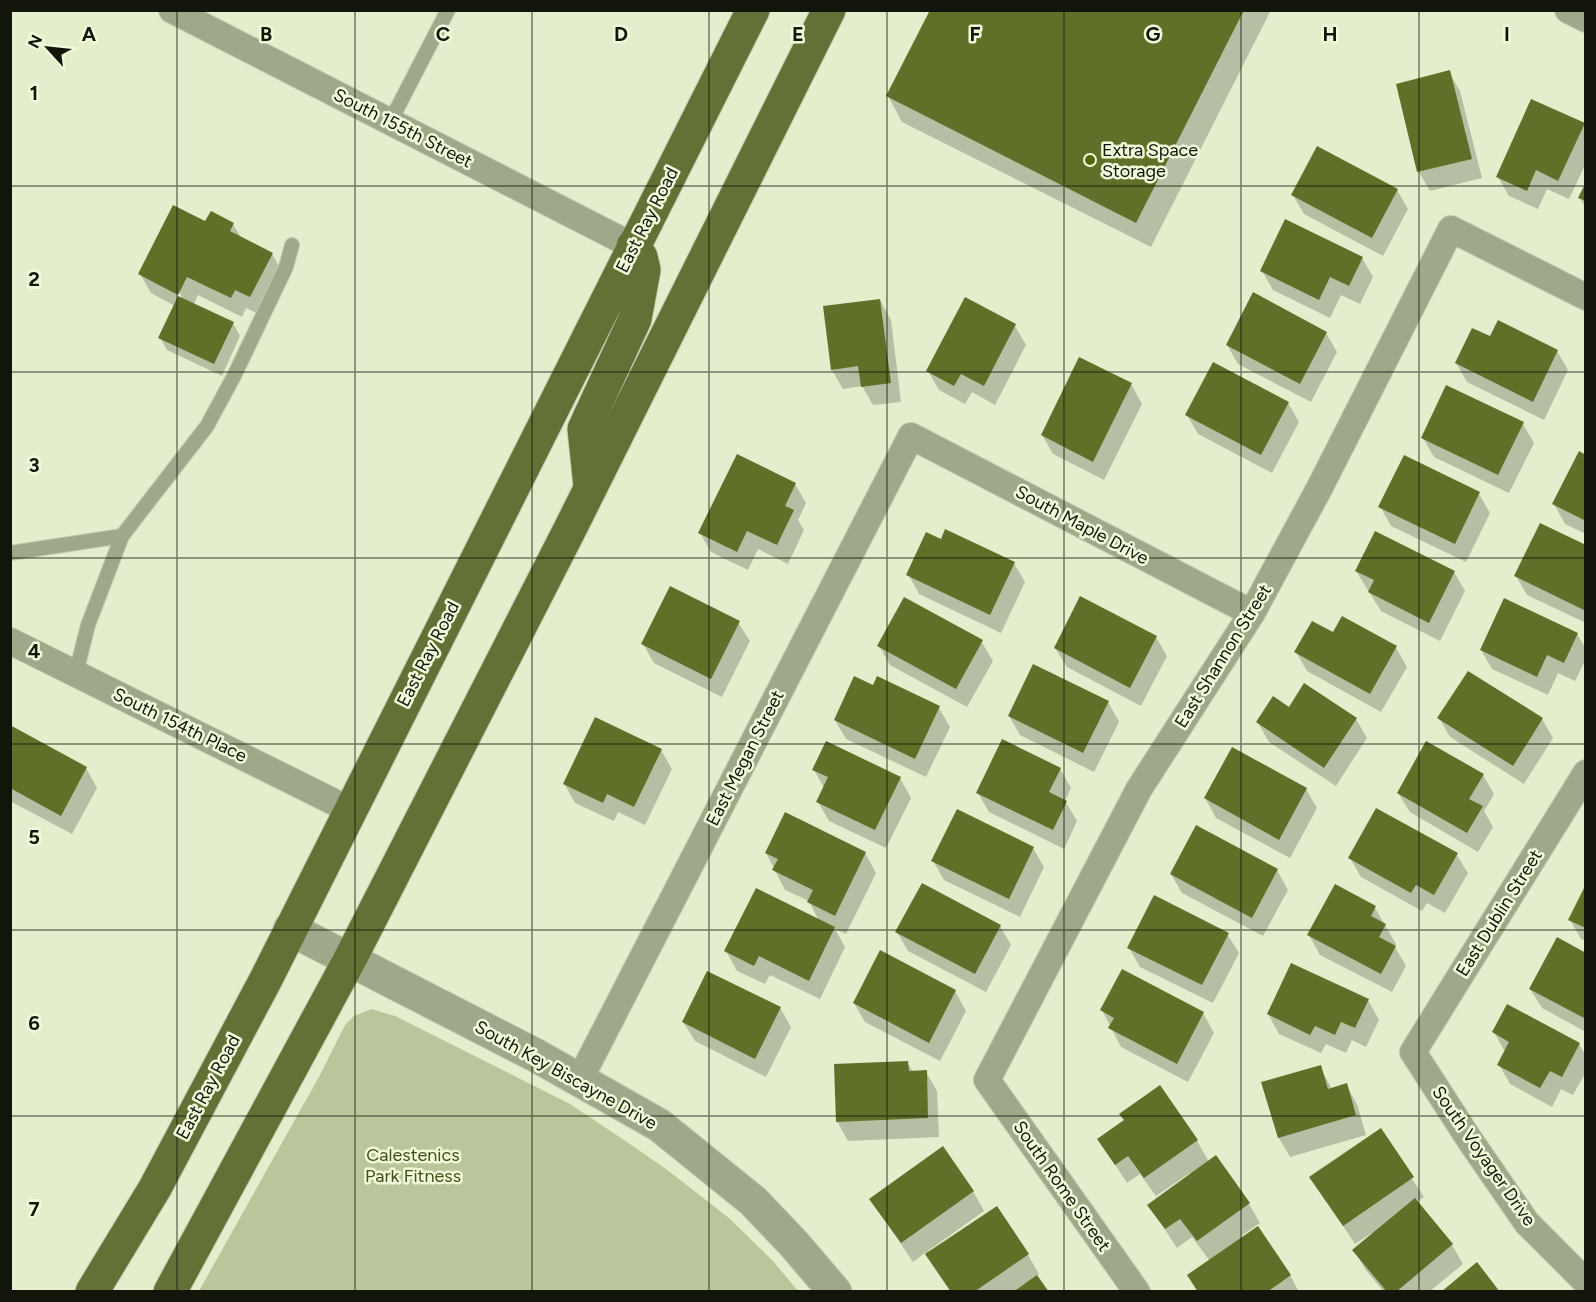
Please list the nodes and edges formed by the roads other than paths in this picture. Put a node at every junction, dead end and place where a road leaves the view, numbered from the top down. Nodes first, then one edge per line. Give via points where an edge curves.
1 (172, 10) edge
2 (448, 10) edge
3 (753, 10) edge
4 (829, 10) edge
5 (1569, 10) edge
6 (1586, 19) edge
7 (390, 122) junction
8 (292, 245) dead end
9 (633, 246) junction
10 (1586, 297) edge
11 (911, 436) joint
12 (590, 486) junction
13 (122, 536) junction
14 (10, 553) edge
15 (1252, 614) junction
16 (10, 641) edge
17 (75, 673) junction
18 (1586, 773) edge
19 (350, 810) junction
20 (290, 929) junction
21 (349, 961) junction
22 (1413, 1052) joint
23 (580, 1079) junction
24 (987, 1080) joint
25 (1586, 1282) edge
26 (92, 1292) edge
27 (170, 1292) edge
28 (835, 1292) edge
29 (1137, 1292) edge

1 - 7 street, South 155th Street
2 - 7 lane
3 - 9 main road, East Ray Road
4 - 12 main road
5 - 6 street
7 - 9 street, South 155th Street
8 - 13 lane via 286,267 207,426
9 - 12 main road via 644,270 635,319 584,429
9 - 19 main road, East Ray Road
10 - 15 street, East Shannon Street via 1451,229
11 - 15 street, South Maple Drive
11 - 23 street, East Megan Street
12 - 21 main road
13 - 14 lane
13 - 17 lane via 88,625
15 - 24 street, East Shannon Street via 1139,789
16 - 17 street, South 154th Place
17 - 19 street, South 154th Place
18 - 22 street, East Dublin Street
19 - 20 main road, East Ray Road
20 - 21 street, South Key Biscayne Drive
20 - 26 main road, East Ray Road via 155,1188
21 - 23 street, South Key Biscayne Drive
21 - 27 main road
22 - 25 street, South Voyager Drive via 1527,1223
23 - 28 street, South Key Biscayne Drive via 659,1125 698,1156 753,1202
24 - 29 street, South Rome Street

